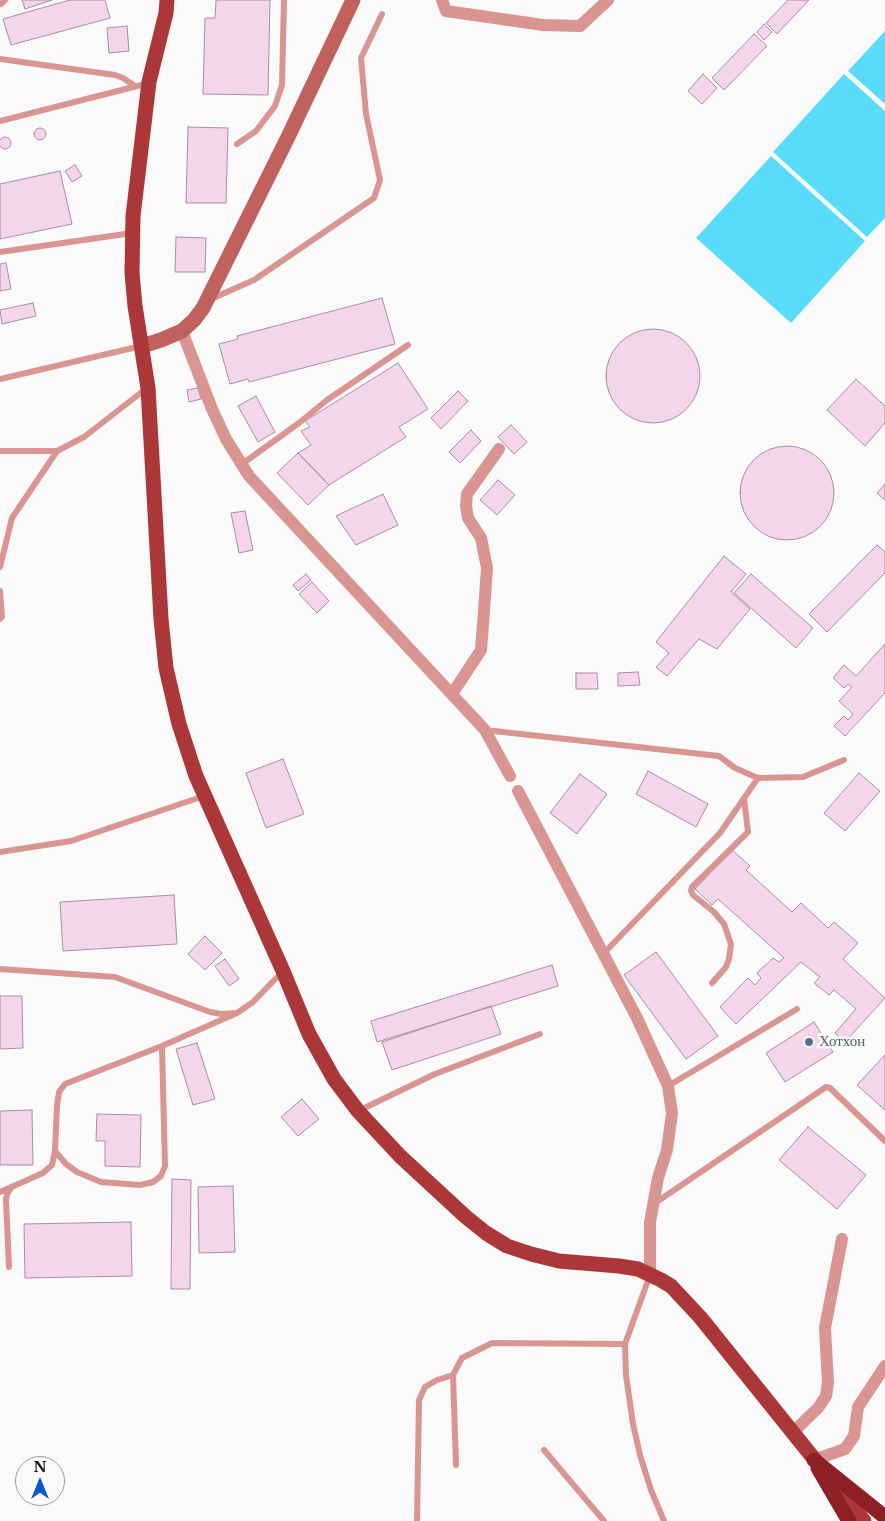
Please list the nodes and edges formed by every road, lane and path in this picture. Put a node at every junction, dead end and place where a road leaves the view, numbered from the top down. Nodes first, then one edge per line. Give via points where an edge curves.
1 (5, 0) edge
2 (167, 0) edge
3 (284, 0) edge
4 (353, 0) edge
5 (442, 0) edge
6 (608, 0) edge
7 (1, 4) edge
8 (382, 14) dead end
9 (0, 59) edge
10 (142, 84) junction
11 (0, 121) edge
12 (237, 144) dead end
13 (132, 234) junction
14 (0, 252) edge
15 (207, 300) junction
16 (182, 331) junction
17 (408, 345) dead end
18 (142, 346) junction
19 (0, 379) edge
20 (148, 388) junction
21 (499, 450) dead end
22 (0, 451) edge
23 (56, 451) junction
24 (242, 464) junction
25 (0, 567) edge
26 (0, 591) edge
27 (0, 619) edge
28 (452, 694) junction
29 (485, 730) junction
30 (844, 760) dead end
31 (510, 776) dead end
32 (758, 778) junction
33 (518, 791) dead end
34 (204, 796) junction
35 (744, 798) junction
36 (0, 852) edge
37 (603, 954) junction
38 (0, 968) edge
39 (283, 971) junction
40 (712, 983) dead end
41 (797, 1009) dead end
42 (237, 1013) junction
43 (540, 1034) dead end
44 (162, 1046) junction
45 (668, 1086) junction
46 (358, 1111) junction
47 (885, 1141) edge
48 (55, 1151) junction
49 (12, 1188) junction
50 (0, 1192) edge
51 (654, 1204) junction
52 (842, 1239) dead end
53 (9, 1267) dead end
54 (650, 1274) junction
55 (625, 1344) junction
56 (885, 1366) edge
57 (453, 1375) junction
58 (792, 1433) junction
59 (544, 1450) dead end
60 (814, 1460) junction
61 (456, 1465) dead end
62 (885, 1517) edge
63 (417, 1521) edge
64 (604, 1521) edge
65 (664, 1521) edge
66 (849, 1521) edge
67 (864, 1521) edge

1 - 7 lane
2 - 10 main road via 166,13
3 - 12 lane via 282,85 275,106 256,130
4 - 15 street
5 - 6 street via 446,10 543,25 580,26
8 - 15 lane via 361,58 366,114 380,180 374,198 254,280
9 - 10 lane via 115,75
10 - 11 lane
10 - 13 main road
13 - 14 lane
13 - 18 main road via 132,273
15 - 16 street
16 - 18 street
16 - 24 street via 212,409 226,440
17 - 24 lane via 326,400
18 - 19 lane
18 - 20 main road
20 - 23 lane via 84,437
20 - 34 main road via 165,660 188,756
21 - 28 street via 467,494 468,518 481,538 487,568 484,619 480,650
22 - 23 lane
23 - 25 lane via 12,518
24 - 28 street via 249,476
26 - 27 lane
28 - 29 street
29 - 31 street
29 - 32 lane via 719,756 735,768
30 - 32 lane via 803,777
32 - 35 lane
33 - 37 street
34 - 36 lane via 71,841
34 - 39 main road
35 - 37 lane via 720,833
35 - 40 lane via 748,832 691,891 724,924 731,944 726,967
37 - 45 street
38 - 42 lane via 115,977 210,1012
39 - 42 lane via 260,996
39 - 46 main road via 325,1064
41 - 45 lane
42 - 44 lane
43 - 46 lane via 435,1074
44 - 48 lane via 65,1084 56,1105
44 - 48 lane via 165,1166 161,1176 140,1186 101,1182 77,1172
45 - 51 street via 672,1113
46 - 54 main road via 400,1156 466,1217 507,1246 543,1258 628,1267
47 - 51 lane via 826,1087
48 - 49 lane via 52,1164 43,1173
49 - 50 lane
49 - 53 lane via 6,1200
51 - 54 street via 650,1222
52 - 58 street via 825,1328 826,1396
54 - 55 lane
54 - 58 main road via 671,1286 690,1306
55 - 57 lane via 492,1343 462,1358
55 - 65 lane via 626,1375 638,1448
56 - 60 street via 858,1406 854,1436 845,1449
57 - 61 lane
57 - 63 lane via 426,1388 419,1400
58 - 60 main road
59 - 64 lane
60 - 62 highway
60 - 66 highway
60 - 67 main road

